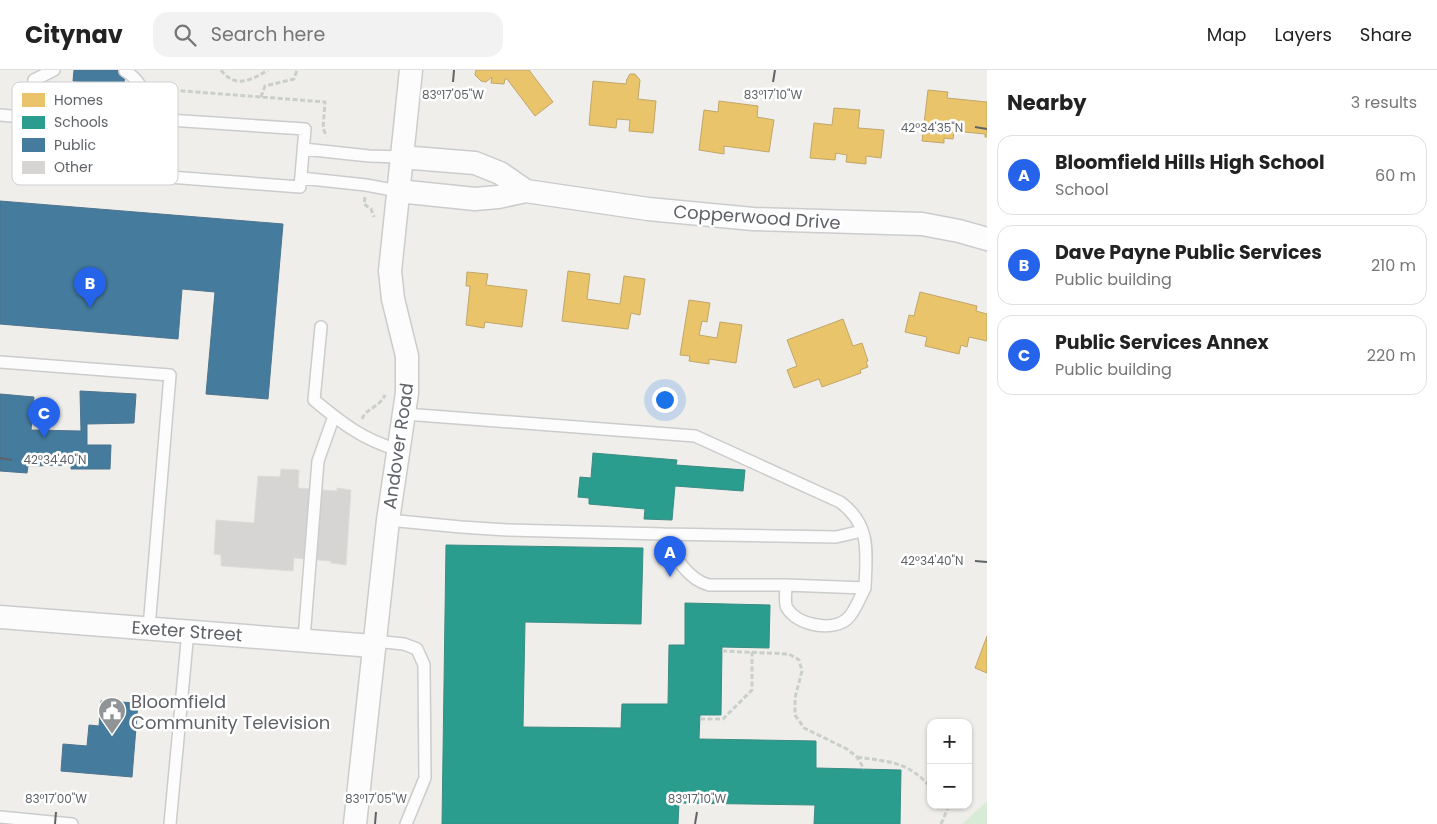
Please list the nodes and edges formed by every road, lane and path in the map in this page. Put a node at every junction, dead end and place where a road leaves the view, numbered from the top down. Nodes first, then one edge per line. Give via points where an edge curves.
1 (54, 70) edge
2 (221, 70) edge
3 (268, 70) edge
4 (297, 70) edge
5 (411, 70) edge
6 (124, 71) dead end
7 (34, 82) edge
8 (136, 82) edge
9 (178, 91) edge
10 (261, 97) junction
11 (178, 121) edge
12 (331, 139) dead end
13 (304, 149) junction
14 (401, 157) junction
15 (178, 178) edge
16 (301, 178) junction
17 (398, 191) junction
18 (526, 191) junction
19 (987, 239) edge
20 (321, 327) dead end
21 (0, 362) edge
22 (405, 414) junction
23 (334, 416) junction
24 (398, 450) junction
25 (388, 520) junction
26 (862, 531) junction
27 (663, 534) junction
28 (786, 585) junction
29 (865, 588) junction
30 (0, 617) edge
31 (149, 628) junction
32 (188, 631) junction
33 (304, 640) junction
34 (374, 643) junction
35 (722, 651) dead end
36 (752, 652) junction
37 (700, 718) dead end
38 (857, 757) junction
39 (864, 769) dead end
40 (927, 783) edge
41 (948, 809) edge
42 (0, 817) edge
43 (72, 824) edge
44 (170, 824) edge
45 (354, 824) edge
46 (406, 824) edge
47 (942, 824) edge

1 - 7 lane
2 - 3 path via 226,78 237,82 249,81
4 - 10 path via 294,79 265,86
5 - 14 street, Andover Road
6 - 8 lane
9 - 10 path
10 - 12 path via 325,102 323,129
11 - 13 lane via 305,129
13 - 14 lane
13 - 16 lane
14 - 17 street, Andover Road
14 - 18 street, Copperwood Drive via 475,164 500,173
15 - 16 lane via 300,187
16 - 17 lane
17 - 18 street, Copperwood Drive via 475,199
17 - 22 street, Andover Road via 390,271 393,299 407,356
18 - 19 street, Copperwood Drive via 753,220 922,224
20 - 23 lane via 314,400
21 - 31 lane via 170,375
22 - 24 street, Andover Road
22 - 26 lane via 695,436 840,502 856,516
23 - 24 lane via 376,443
23 - 33 lane via 318,461
24 - 25 street, Andover Road
25 - 27 lane via 507,530
25 - 34 street, Andover Road
26 - 27 lane via 836,538
26 - 29 lane via 866,555
27 - 28 lane via 674,554 698,582 709,585
28 - 29 lane
28 - 29 lane via 786,606 794,617 811,624 834,626 848,618
30 - 31 street, Exeter Street
31 - 32 street, Exeter Street
32 - 33 street, Exeter Street
32 - 44 lane
33 - 34 street, Exeter Street
34 - 45 street, Andover Road
34 - 46 lane via 404,644 417,649 424,665 425,778
35 - 36 path
36 - 37 path via 752,690 723,719
36 - 38 path via 789,654 799,660 802,671 795,698 795,714 804,728
38 - 39 path
38 - 40 path via 900,764 920,775
41 - 47 path
42 - 43 lane

